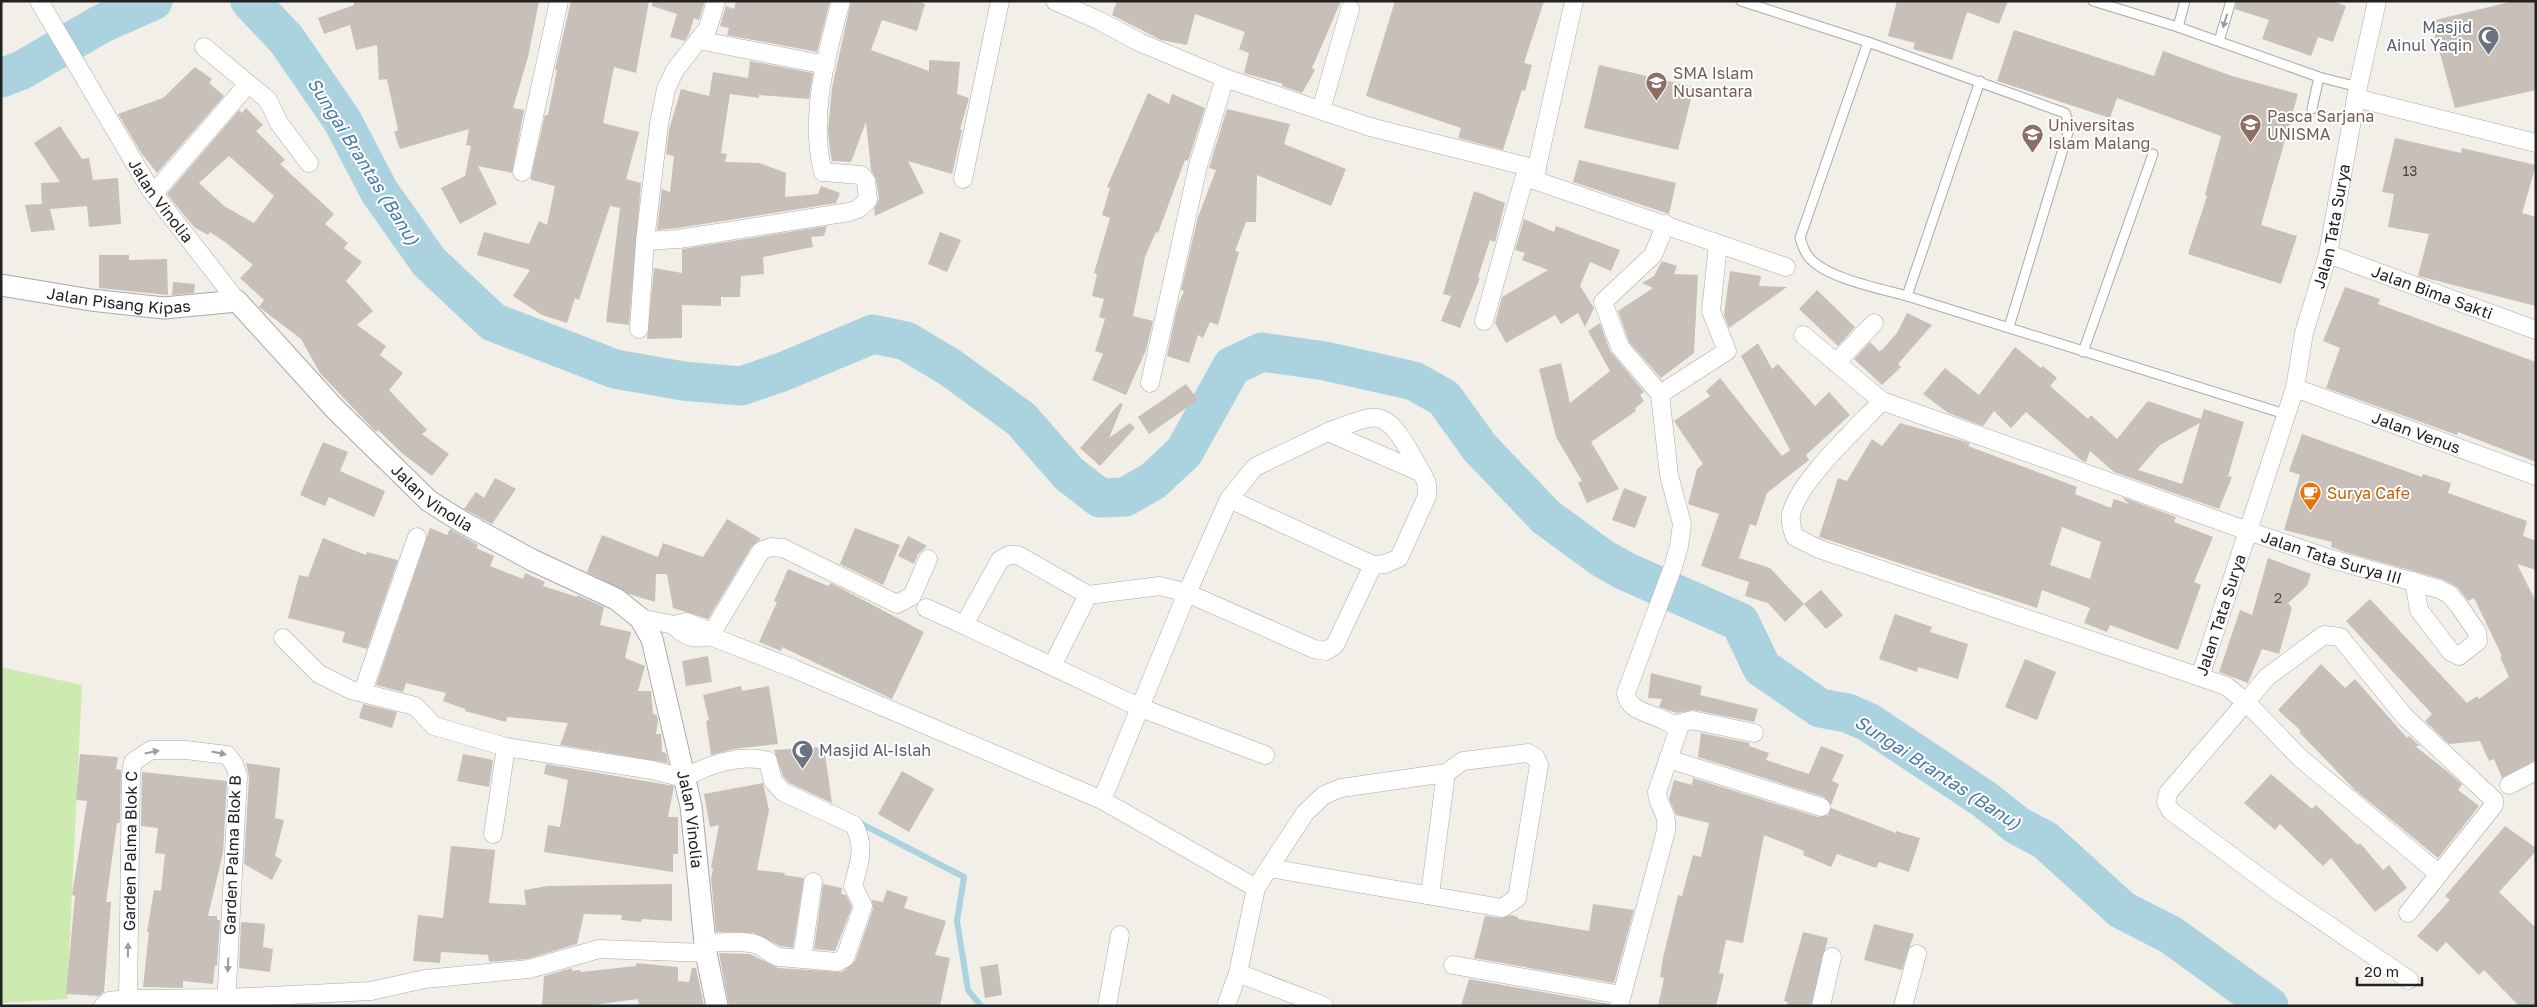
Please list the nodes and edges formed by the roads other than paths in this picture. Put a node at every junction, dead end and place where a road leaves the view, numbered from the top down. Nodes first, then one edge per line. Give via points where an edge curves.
1 (559, 1) edge
2 (716, 1) edge
3 (841, 1) edge
4 (1000, 1) edge
5 (1055, 1) edge
6 (1574, 1) edge
7 (1741, 1) edge
8 (2093, 1) edge
9 (2185, 1) edge
10 (2231, 1) edge
11 (2377, 1) edge
12 (41, 5) edge
13 (1350, 9) dead end
14 (2178, 27) junction
15 (698, 40) junction
16 (2219, 41) junction
17 (1868, 42) junction
18 (204, 47) dead end
19 (826, 65) junction
20 (2319, 77) junction
21 (1225, 78) junction
22 (1980, 81) junction
23 (248, 84) junction
24 (2357, 93) junction
25 (2312, 109) dead end
26 (1320, 110) junction
27 (2536, 143) edge
28 (2153, 154) dead end
29 (309, 163) dead end
30 (522, 172) dead end
31 (1536, 175) junction
32 (963, 179) dead end
33 (154, 193) junction
34 (1666, 224) junction
35 (644, 241) junction
36 (1718, 244) junction
37 (2328, 254) junction
38 (1786, 267) dead end
39 (1, 285) edge
40 (1907, 296) junction
41 (237, 301) junction
42 (1484, 321) dead end
43 (1874, 323) dead end
44 (2009, 328) junction
45 (639, 329) dead end
46 (2536, 330) edge
47 (1803, 335) dead end
48 (2083, 352) junction
49 (1836, 363) junction
50 (1150, 383) dead end
51 (2295, 388) junction
52 (1660, 394) junction
53 (1882, 401) junction
54 (2288, 415) junction
55 (1328, 432) junction
56 (1422, 473) junction
57 (2536, 476) edge
58 (1229, 499) junction
59 (2248, 531) junction
60 (417, 537) dead end
61 (928, 559) dead end
62 (1373, 565) junction
63 (2414, 581) dead end
64 (1187, 593) junction
65 (1088, 595) junction
66 (926, 608) dead end
67 (640, 618) junction
68 (964, 625) junction
69 (710, 636) junction
70 (283, 638) dead end
71 (1052, 666) junction
72 (2200, 677) junction
73 (363, 691) junction
74 (2246, 702) junction
75 (1141, 708) junction
76 (1674, 725) junction
77 (1754, 733) dead end
78 (506, 747) junction
79 (186, 750) joint
80 (1265, 756) dead end
81 (1668, 760) junction
82 (2536, 771) edge
83 (1446, 773) junction
84 (684, 778) junction
85 (2509, 785) dead end
86 (1102, 800) junction
87 (1821, 807) dead end
88 (493, 834) dead end
89 (1270, 868) junction
90 (2438, 873) junction
91 (813, 882) dead end
92 (1256, 888) junction
93 (1430, 894) junction
94 (2408, 913) dead end
95 (1120, 935) dead end
96 (705, 948) junction
97 (1917, 954) dead end
98 (1832, 957) dead end
99 (802, 958) junction
100 (1454, 965) dead end
101 (1238, 973) junction
102 (2410, 980) dead end
103 (128, 999) junction
104 (1620, 1000) edge
105 (226, 1002) edge
106 (102, 1006) edge
107 (717, 1006) edge
108 (1108, 1006) edge
109 (1226, 1006) edge
110 (1324, 1006) edge
111 (1821, 1006) edge
112 (1903, 1006) edge

1 - 30 street
2 - 15 street via 708,28
3 - 19 street
4 - 32 street
5 - 21 street via 1139,42
6 - 31 street
7 - 17 lane
8 - 14 lane
9 - 14 lane
10 -> 16 lane
11 - 24 street, Jalan Tata Surya
12 - 33 street, Jalan Vinolia
13 - 26 street
14 - 16 lane
15 - 19 street
15 - 35 street via 666,89 658,124
16 - 20 lane
17 - 22 lane
17 - 40 lane via 1800,238 1808,256 1820,266 1855,283
18 - 23 street
19 - 35 street via 818,121 818,151 823,172 861,175 866,181 868,200 849,212 679,239
20 - 24 lane
20 - 25 lane
21 - 26 street
21 - 50 street via 1198,166
22 - 40 lane
22 - 44 lane via 2065,113 2070,126
23 - 29 street via 268,100 279,123
23 - 33 street
24 - 27 street
24 - 37 street, Jalan Tata Surya
26 - 31 street
28 - 48 lane
31 - 34 street
31 - 42 street via 1524,179
33 - 41 street, Jalan Vinolia
34 - 36 street
34 - 52 street via 1653,255 1603,302 1620,347
35 - 45 street
36 - 38 street
36 - 52 street via 1711,311 1727,351
37 - 46 street, Jalan Bima Sakti
37 - 51 street, Jalan Tata Surya via 2304,333
39 - 41 street, Jalan Pisang Kipas via 164,308
40 - 44 lane
41 - 67 street, Jalan Vinolia via 335,408 429,501 532,560 616,599
43 - 49 street
44 - 48 lane
47 - 49 street
48 - 54 lane
49 - 53 street
51 - 54 street, Jalan Tata Surya
51 - 57 street, Jalan Venus
52 - 76 street via 1669,475 1682,524 1674,564 1626,697 1635,707
53 - 59 street, Jalan Tata Surya III
53 - 72 street, Jalan Tata Surya via 1815,474 1796,501 1791,514 1795,537 1818,549
54 - 59 street, Jalan Tata Surya
55 - 56 street
55 - 56 street via 1370,418 1383,419 1393,427
55 - 58 street via 1254,467
56 - 62 street via 1428,484 1427,496 1399,558
58 - 62 street
58 - 64 street
59 - 63 street, Jalan Tata Surya III via 2331,559
59 - 72 street, Jalan Tata Surya
60 - 73 street
61 - 69 street via 912,596 897,604 782,548 771,547 760,551
62 - 64 street via 1335,645 1326,652
64 - 65 street via 1160,586
64 - 75 street
65 - 68 street via 1018,555 1010,555 1000,560
65 - 71 street
66 - 68 street
67 - 69 street via 674,625 686,622 704,629
67 - 84 street, Jalan Vinolia via 652,639
68 - 71 street
69 - 86 street
70 - 73 street via 318,674 351,690
71 - 75 street
72 - 74 street via 2226,686
73 - 78 street via 415,706 434,726
74 - 90 street via 2299,757
74 - 90 street via 2267,678 2324,635 2340,637 2405,718 2494,800 2494,805
74 - 102 street via 2168,793 2166,802 2171,811 2278,890
75 - 80 street
75 - 86 street
76 - 77 street via 1692,720
76 - 81 street via 1678,731
78 - 84 street
78 - 88 street
103 -> 79 street, Garden Palma Blok C via 133,762 151,750
79 -> 105 street, Garden Palma Blok B via 227,755 238,776
81 - 87 street
81 - 104 street via 1657,792 1667,819 1666,831
82 - 85 street
83 - 89 street via 1341,788 1324,795 1305,813
83 - 93 street
83 - 93 street via 1463,761 1528,753 1536,758 1539,765 1517,898 1502,908
84 - 96 street, Jalan Vinolia via 691,806
84 - 99 street via 706,766 754,757 768,761 773,780 783,792 854,825 859,836 861,863 853,886 863,906 848,954 836,962
86 - 92 street
89 - 92 street
89 - 93 street
90 - 94 street
91 - 99 street
92 - 101 street
95 - 108 street
96 - 99 street via 751,944 760,946 771,955
96 - 105 street via 599,950 529,969 425,979 371,991
96 - 107 street, Jalan Vinolia
97 - 112 street
98 - 111 street
100 - 104 street
101 - 109 street
101 - 110 street
103 - 105 street
103 - 106 street via 109,1001

